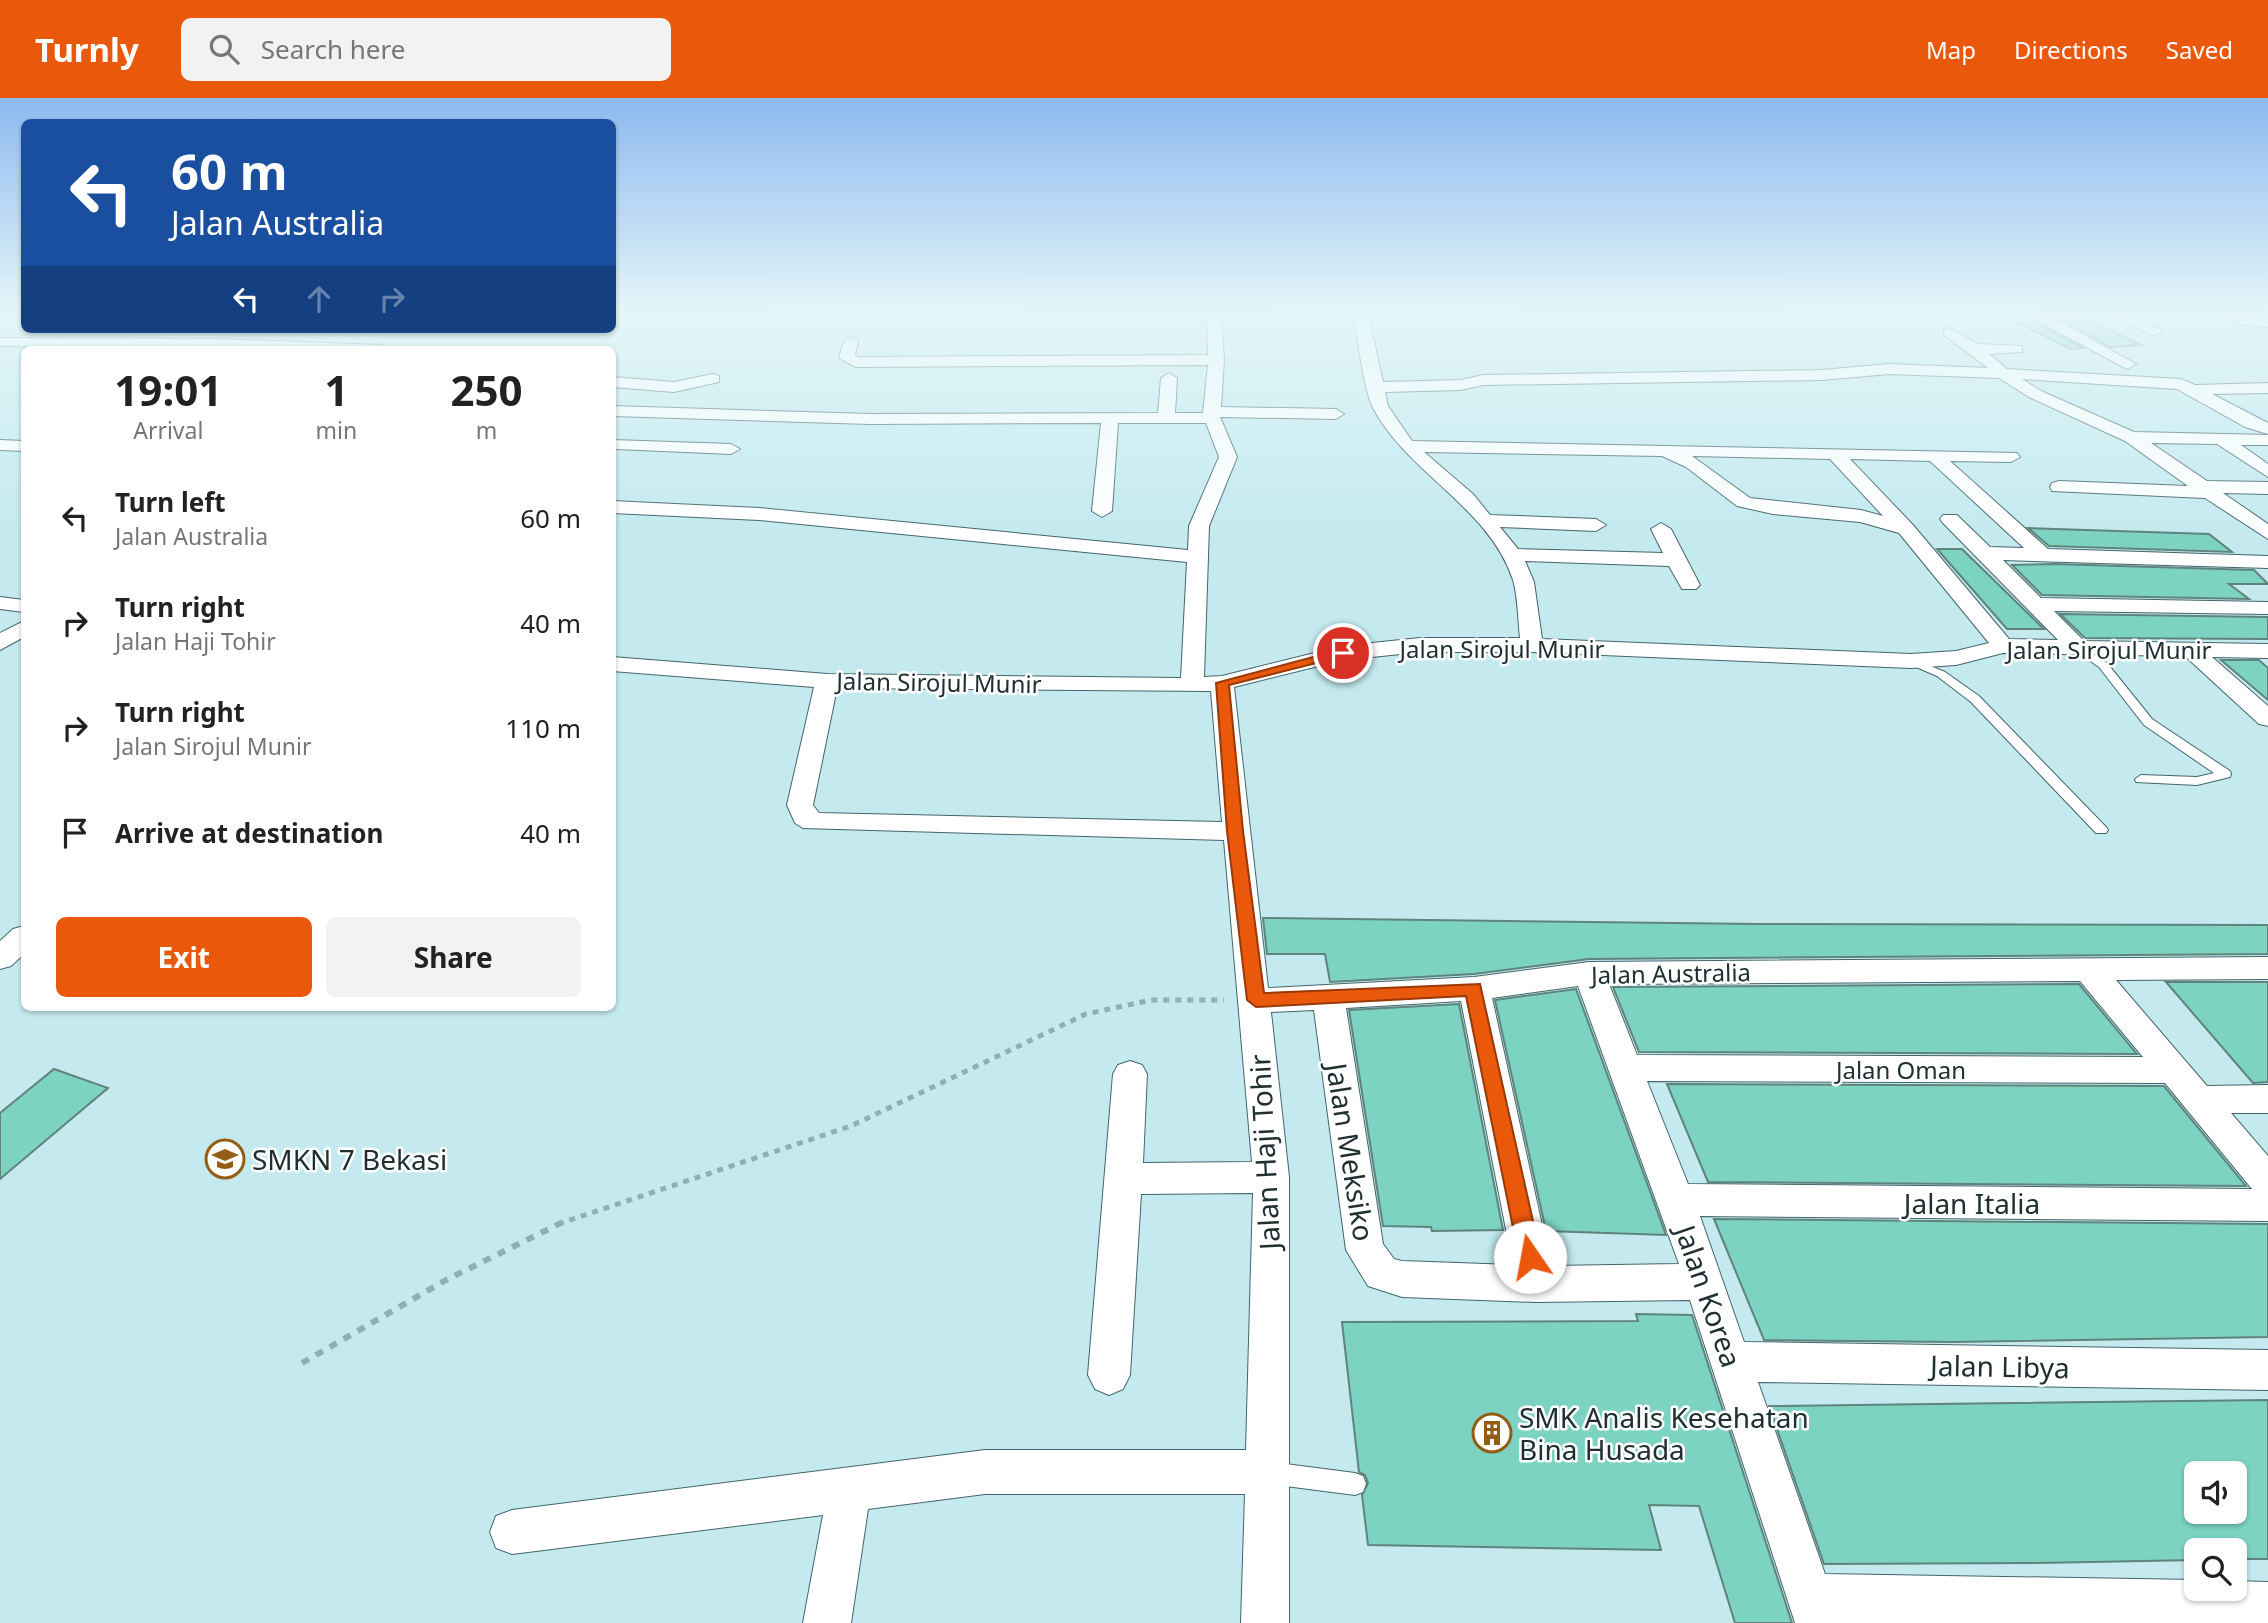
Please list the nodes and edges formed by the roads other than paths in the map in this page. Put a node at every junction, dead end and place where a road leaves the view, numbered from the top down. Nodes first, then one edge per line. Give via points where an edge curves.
1 (1168, 386) edge
2 (1214, 386) edge
3 (1400, 386) edge
4 (2025, 386) edge
5 (2186, 386) edge
6 (1377, 387) joint
7 (2268, 388) edge
8 (2195, 390) junction
9 (616, 412) edge
10 (1336, 414) dead end
11 (643, 415) junction
12 (1211, 415) junction
13 (1166, 417) junction
14 (1110, 418) junction
15 (2268, 429) edge
16 (2131, 437) junction
17 (2221, 439) junction
18 (2268, 440) edge
19 (616, 444) edge
20 (0, 445) edge
21 (21, 446) edge
22 (616, 446) edge
23 (1407, 446) junction
24 (1658, 449) junction
25 (731, 450) dead end
26 (1835, 454) junction
27 (2011, 457) dead end
28 (1939, 461) dead end
29 (2268, 472) edge
30 (2059, 487) dead end
31 (2268, 488) edge
32 (2206, 489) junction
33 (616, 507) edge
34 (1102, 511) dead end
35 (1950, 519) dead end
36 (1487, 521) junction
37 (1596, 525) dead end
38 (1661, 529) dead end
39 (1906, 529) junction
40 (2268, 533) edge
41 (1985, 553) junction
42 (1512, 555) junction
43 (2044, 556) junction
44 (1197, 557) junction
45 (1676, 560) junction
46 (2268, 562) edge
47 (1689, 585) dead end
48 (0, 603) edge
49 (2035, 604) junction
50 (21, 606) edge
51 (2268, 608) edge
52 (21, 630) edge
53 (0, 643) edge
54 (1532, 645) junction
55 (2003, 646) junction
56 (2076, 646) junction
57 (2189, 648) junction
58 (2268, 650) edge
59 (1910, 661) junction
60 (616, 664) edge
61 (827, 681) junction
62 (1207, 684) junction
63 (2267, 717) edge
64 (2141, 779) dead end
65 (2101, 830) dead end
66 (1235, 831) junction
67 (21, 940) edge
68 (0, 958) edge
69 (2268, 968) edge
70 (2088, 969) junction
71 (1590, 973) junction
72 (1474, 989) junction
73 (1328, 995) junction
74 (1256, 1000) junction
75 (1626, 1068) junction
76 (2176, 1070) junction
77 (1130, 1074) dead end
78 (2268, 1099) edge
79 (2200, 1100) junction
80 (1271, 1177) junction
81 (1124, 1179) junction
82 (2268, 1182) edge
83 (1676, 1200) junction
84 (2268, 1206) edge
85 (1704, 1282) junction
86 (1536, 1284) junction
87 (1731, 1362) junction
88 (2268, 1370) edge
89 (1109, 1375) dead end
90 (1265, 1472) junction
91 (1354, 1484) dead end
92 (849, 1489) junction
93 (512, 1532) dead end
94 (2268, 1605) edge
95 (1814, 1610) edge
96 (827, 1623) edge
97 (1265, 1623) edge

1 - 13 street
2 - 12 street
3 - 6 street
4 - 16 street
5 - 8 street
6 - 23 street via 1380,406
7 - 8 street
8 - 15 street
9 - 11 street
10 - 12 street
11 - 14 street
11 - 19 street
12 - 13 street
12 - 44 street, Jalan Haji Tohir via 1228,457 1199,526
13 - 14 street
14 - 34 street
16 - 17 street
16 - 32 street
17 - 18 street
17 - 29 street
20 - 21 street
22 - 25 street
23 - 24 street
23 - 36 street
24 - 26 street
24 - 39 street via 1692,463 1744,502 1861,516
26 - 27 street
26 - 39 street
28 - 43 street
30 - 32 street
31 - 32 street
32 - 40 street
33 - 44 street via 759,514
35 - 41 street
36 - 37 street
36 - 42 street
38 - 45 street
39 - 55 street
41 - 43 street
41 - 49 street
42 - 45 street
42 - 54 street via 1524,582
43 - 46 street
44 - 62 street, Jalan Haji Tohir
45 - 47 street
48 - 50 street
49 - 51 street
49 - 56 street
52 - 53 street
54 - 59 street, Jalan Sirojul Munir
54 - 62 street, Jalan Sirojul Munir via 1420,645 1343,653
55 - 56 street, Jalan Sirojul Munir
55 - 59 street, Jalan Sirojul Munir via 1956,658
56 - 57 street, Jalan Sirojul Munir
56 - 64 lane via 2103,665 2148,722 2225,774 2197,781
57 - 58 street, Jalan Sirojul Munir
57 - 63 street
59 - 65 lane via 1941,674 1975,699
60 - 61 street, Jalan Sirojul Munir
61 - 62 street, Jalan Sirojul Munir
61 - 66 street via 800,805 813,822
62 - 66 street, Jalan Haji Tohir
66 - 74 street, Jalan Haji Tohir
67 - 68 street
69 - 70 street, Jalan Australia
70 - 71 street, Jalan Australia
70 - 76 street
71 - 72 street, Jalan Australia
71 - 75 street, Jalan Korea
72 - 73 street, Jalan Australia
72 - 86 street
73 - 74 street, Jalan Australia
73 - 86 street, Jalan Meksiko via 1365,1250 1371,1262 1382,1274 1402,1279
74 - 80 street, Jalan Haji Tohir
75 - 76 street, Jalan Oman
75 - 83 street, Jalan Korea
76 - 79 street
77 - 81 street
78 - 79 street
79 - 82 street
80 - 81 street
80 - 90 street, Jalan Haji Tohir
81 - 89 street
83 - 84 street, Jalan Italia
83 - 85 street, Jalan Korea
85 - 86 street, Jalan Meksiko
85 - 87 street, Jalan Korea
87 - 88 street, Jalan Libya
87 - 95 street, Jalan Korea
90 - 91 lane
90 - 92 street via 985,1472
90 - 97 street, Jalan Haji Tohir
92 - 93 street
92 - 96 street
94 - 95 street

